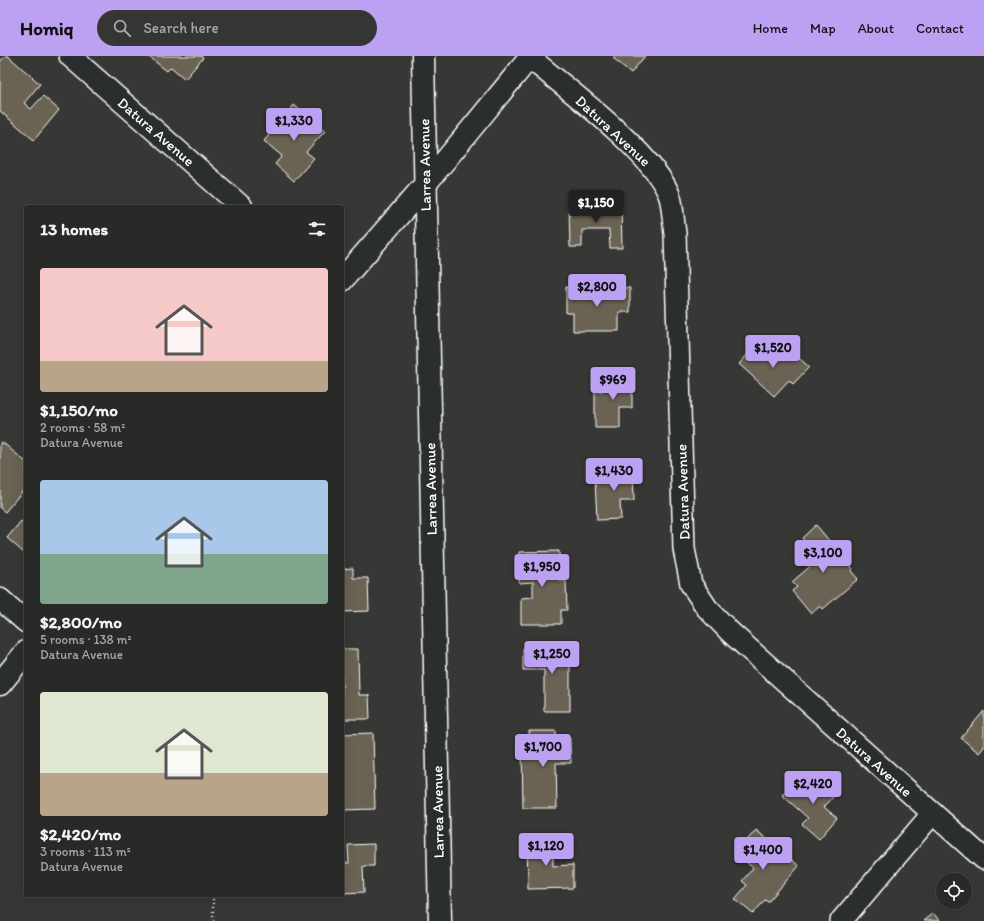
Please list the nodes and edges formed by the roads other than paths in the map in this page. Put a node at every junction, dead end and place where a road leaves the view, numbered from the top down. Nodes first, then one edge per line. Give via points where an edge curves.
1 (70, 56) edge
2 (423, 56) edge
3 (531, 57) edge
4 (425, 185) junction
5 (240, 205) edge
6 (344, 278) edge
7 (0, 599) edge
8 (24, 620) edge
9 (24, 654) edge
10 (0, 684) edge
11 (932, 814) junction
12 (984, 859) edge
13 (440, 921) edge
14 (841, 921) edge

1 - 5 street, Datura Avenue
2 - 4 main road, Larrea Avenue
3 - 4 street
3 - 11 street, Datura Avenue via 607,122 651,165 670,196 675,233 684,549 691,584 707,608 730,632
4 - 6 main road
4 - 13 main road, Larrea Avenue
7 - 8 street
9 - 10 main road
11 - 12 street, Datura Avenue
11 - 14 street

